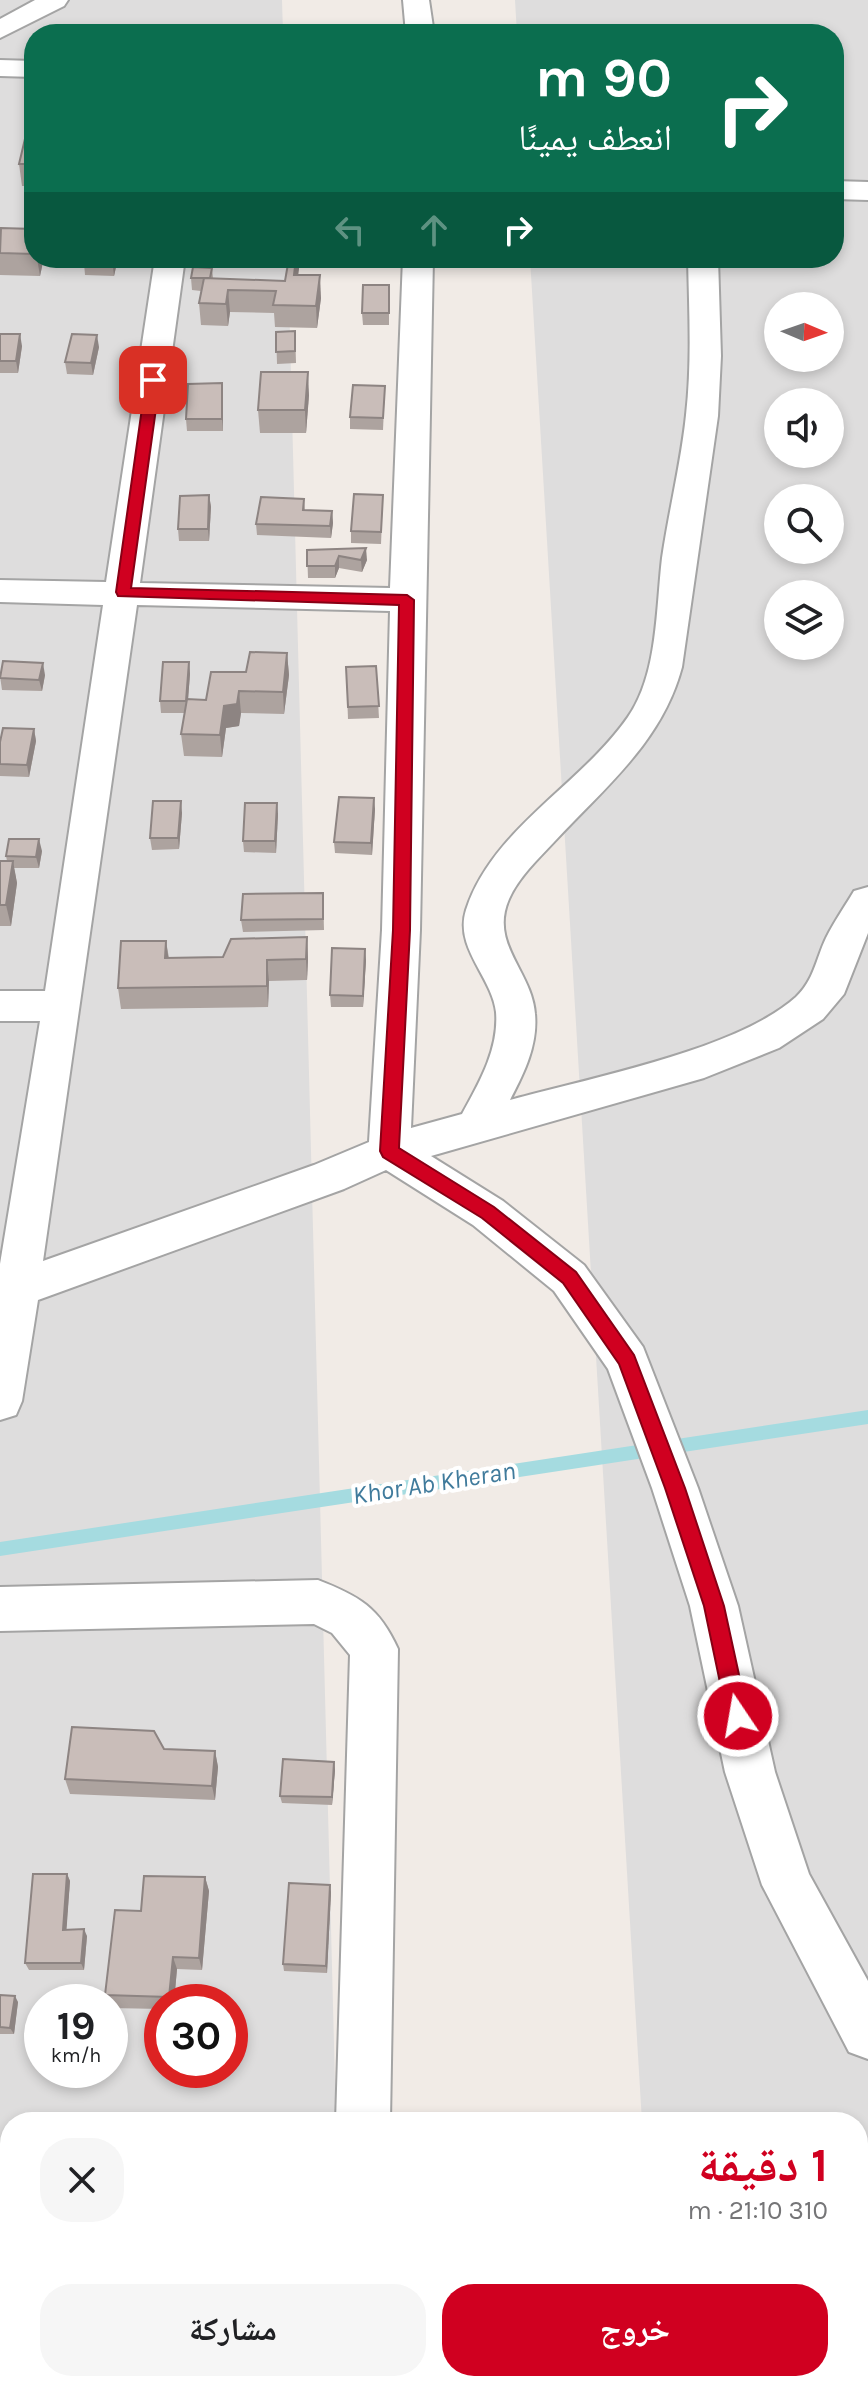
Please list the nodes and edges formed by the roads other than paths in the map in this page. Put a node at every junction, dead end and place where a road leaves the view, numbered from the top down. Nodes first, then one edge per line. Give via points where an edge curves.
1 (55, 0) edge
2 (416, 0) edge
3 (419, 24) edge
4 (0, 30) edge
5 (0, 68) edge
6 (24, 69) edge
7 (844, 190) edge
8 (868, 191) edge
9 (169, 268) edge
10 (418, 268) edge
11 (703, 268) edge
12 (0, 591) edge
13 (123, 592) junction
14 (407, 600) junction
15 (868, 901) edge
16 (0, 1006) edge
17 (62, 1006) junction
18 (475, 1128) junction
19 (389, 1151) junction
20 (9, 1292) edge
21 (0, 1401) edge
22 (0, 1609) edge
23 (868, 2033) edge
24 (363, 2112) edge

1 - 4 street
2 - 3 street
5 - 6 street
7 - 8 street
9 - 13 street
10 - 14 street
11 - 18 street via 702,417 666,663 645,721 618,757 497,883 484,914 489,955 511,992 518,1023 509,1059
12 - 13 street
13 - 14 street
13 - 17 street
14 - 19 street via 401,930
15 - 18 street via 844,940 830,983 809,1008 765,1037 704,1062
16 - 17 street
17 - 20 street
18 - 19 street
19 - 20 street
19 - 23 street via 488,1213 569,1278 627,1360 714,1606 750,1772 787,1885
20 - 21 street
22 - 24 street via 318,1602 349,1617 374,1649

